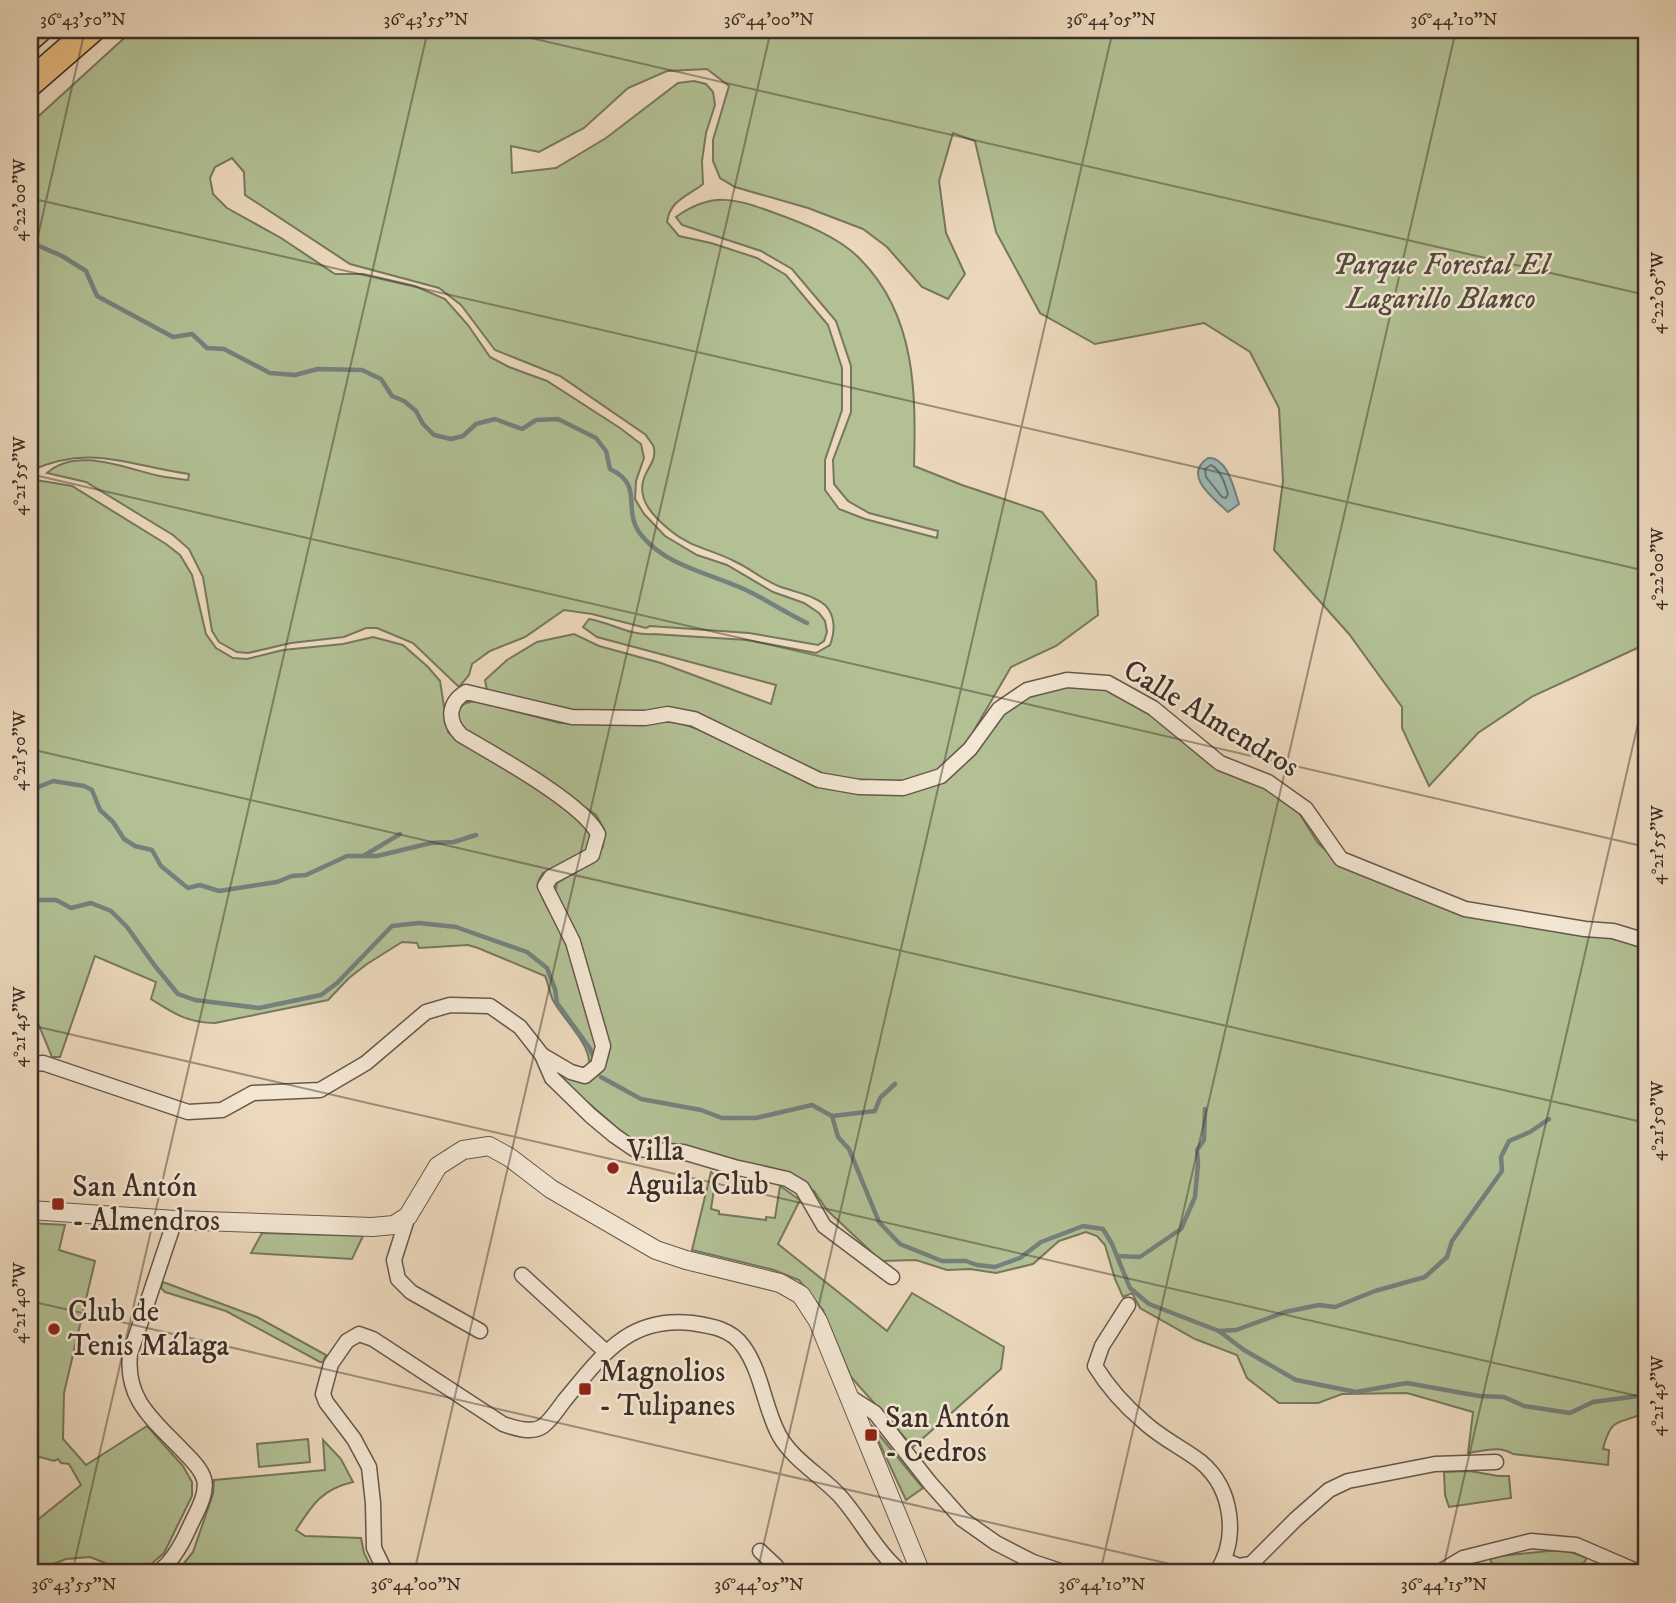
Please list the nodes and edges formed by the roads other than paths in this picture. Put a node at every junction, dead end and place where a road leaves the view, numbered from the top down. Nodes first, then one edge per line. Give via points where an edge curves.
1 (38, 30) edge
2 (91, 30) edge
3 (30, 37) edge
4 (30, 82) edge
5 (1646, 941) edge
6 (542, 1055) junction
7 (30, 1065) edge
8 (30, 1210) edge
9 (408, 1216) junction
10 (175, 1220) junction
11 (522, 1275) dead end
12 (892, 1277) dead end
13 (1128, 1305) dead end
14 (480, 1331) dead end
15 (606, 1352) junction
16 (846, 1395) junction
17 (1496, 1462) dead end
18 (760, 1551) dead end
19 (1224, 1560) junction
20 (156, 1573) edge
21 (386, 1573) edge
22 (780, 1573) edge
23 (902, 1573) edge
24 (921, 1573) edge
25 (1066, 1573) edge
26 (1216, 1573) edge
27 (1438, 1573) edge
28 (1641, 1573) edge

1 - 3 highway
2 - 4 highway
5 - 6 street, Calle Almendros via 1613,931 1465,909 1341,859 1306,809 1268,782 1220,763 1153,708 1108,683 1068,680 1027,690 999,709 970,749 940,776 903,788 819,780 694,719 668,714 572,717 466,692 458,697 450,714 453,727 592,822 598,834 592,855 551,877 545,886 573,943 603,1046 598,1065 585,1076
6 - 7 street, Calle Almendros via 520,1027 490,1006 450,1005 426,1012 366,1063 320,1090 253,1093 222,1110 187,1112 43,1063
6 - 12 street, Calle Almendros via 552,1078 634,1149 683,1152 787,1179 802,1188 824,1226
8 - 10 street
9 - 10 street via 394,1225 372,1227
9 - 14 street via 394,1260 398,1279 411,1292
9 - 16 street via 438,1166 463,1150 489,1146 551,1189 656,1250 780,1283 801,1295 818,1321
10 - 20 street via 128,1371 132,1391 144,1409 194,1462 204,1480 201,1502 188,1531 165,1568
11 - 15 street
13 - 19 street via 1095,1366 1144,1423 1202,1463 1220,1484 1231,1523
15 - 21 street via 543,1426 524,1430 503,1424 373,1339 359,1334 347,1341 331,1364 323,1394 369,1467 374,1548
15 - 23 street via 656,1323 709,1325 727,1331 751,1361 779,1435 801,1462 839,1495
16 - 24 street
16 - 25 street via 875,1413 962,1519 1033,1562
17 - 19 street via 1435,1464 1348,1480 1329,1490 1251,1564 1239,1566
18 - 22 street
19 - 26 street
27 - 28 street via 1463,1558 1531,1541 1576,1545

